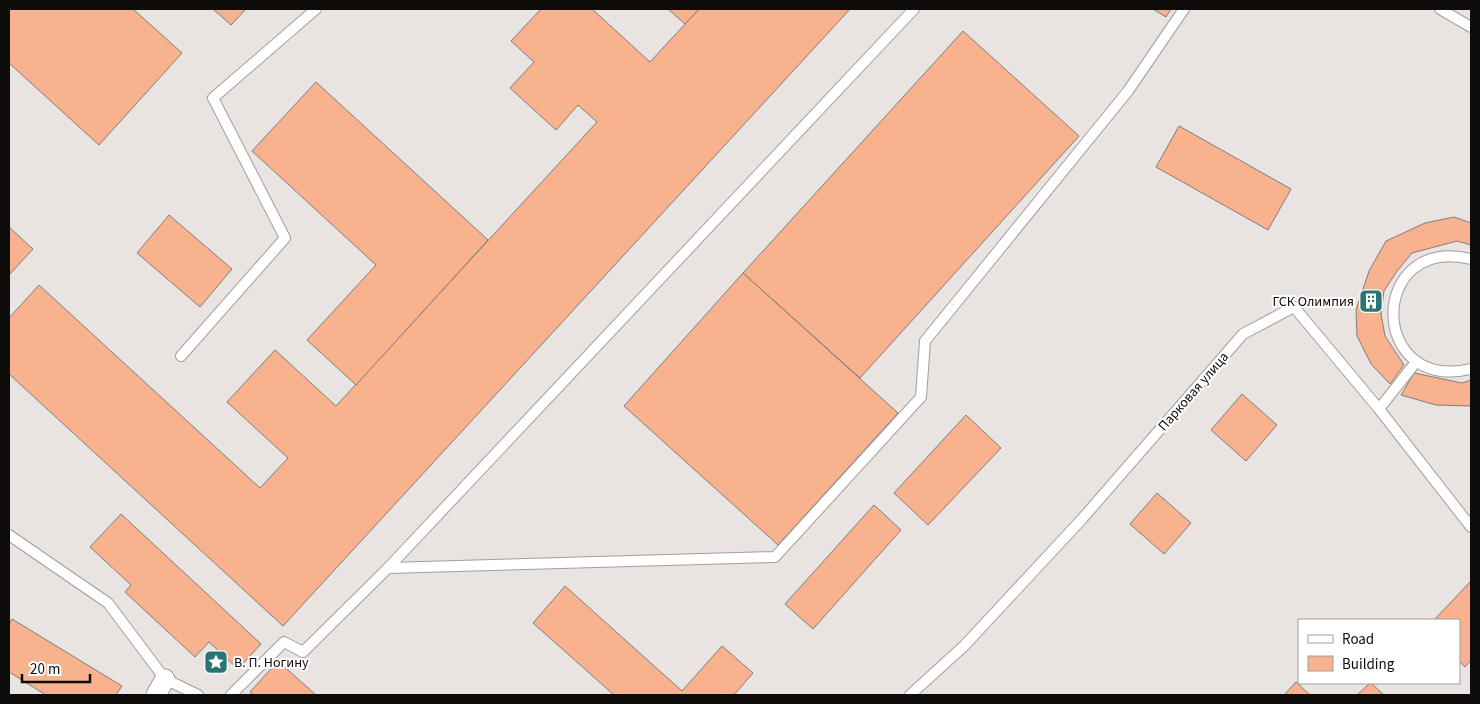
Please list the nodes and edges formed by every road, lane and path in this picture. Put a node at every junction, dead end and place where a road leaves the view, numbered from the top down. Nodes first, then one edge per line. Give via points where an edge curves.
1 (316, 9) edge
2 (914, 9) edge
3 (1184, 9) edge
4 (1440, 9) edge
5 (1471, 27) edge
6 (1471, 259) edge
7 (181, 356) dead end
8 (1416, 362) junction
9 (1471, 369) edge
10 (1379, 409) junction
11 (1471, 527) edge
12 (9, 535) edge
13 (388, 568) junction
14 (165, 679) junction
15 (156, 695) edge
16 (198, 695) edge
17 (231, 695) edge
18 (910, 695) edge

1 - 7 lane via 212,98 285,238
2 - 13 lane
3 - 13 lane via 1128,91 925,341 920,397 776,557
4 - 5 lane
6 - 8 lane via 1455,255 1436,257 1418,265 1404,278 1395,294 1392,313 1395,332 1403,348
8 - 9 lane via 1434,371 1454,373
8 - 10 lane
10 - 11 lane, Парковая улица
10 - 18 lane, Парковая улица via 1294,307 1242,334 1075,526 964,646
12 - 14 lane via 108,602
13 - 17 lane via 303,652 284,642
14 - 15 street
14 - 16 lane

